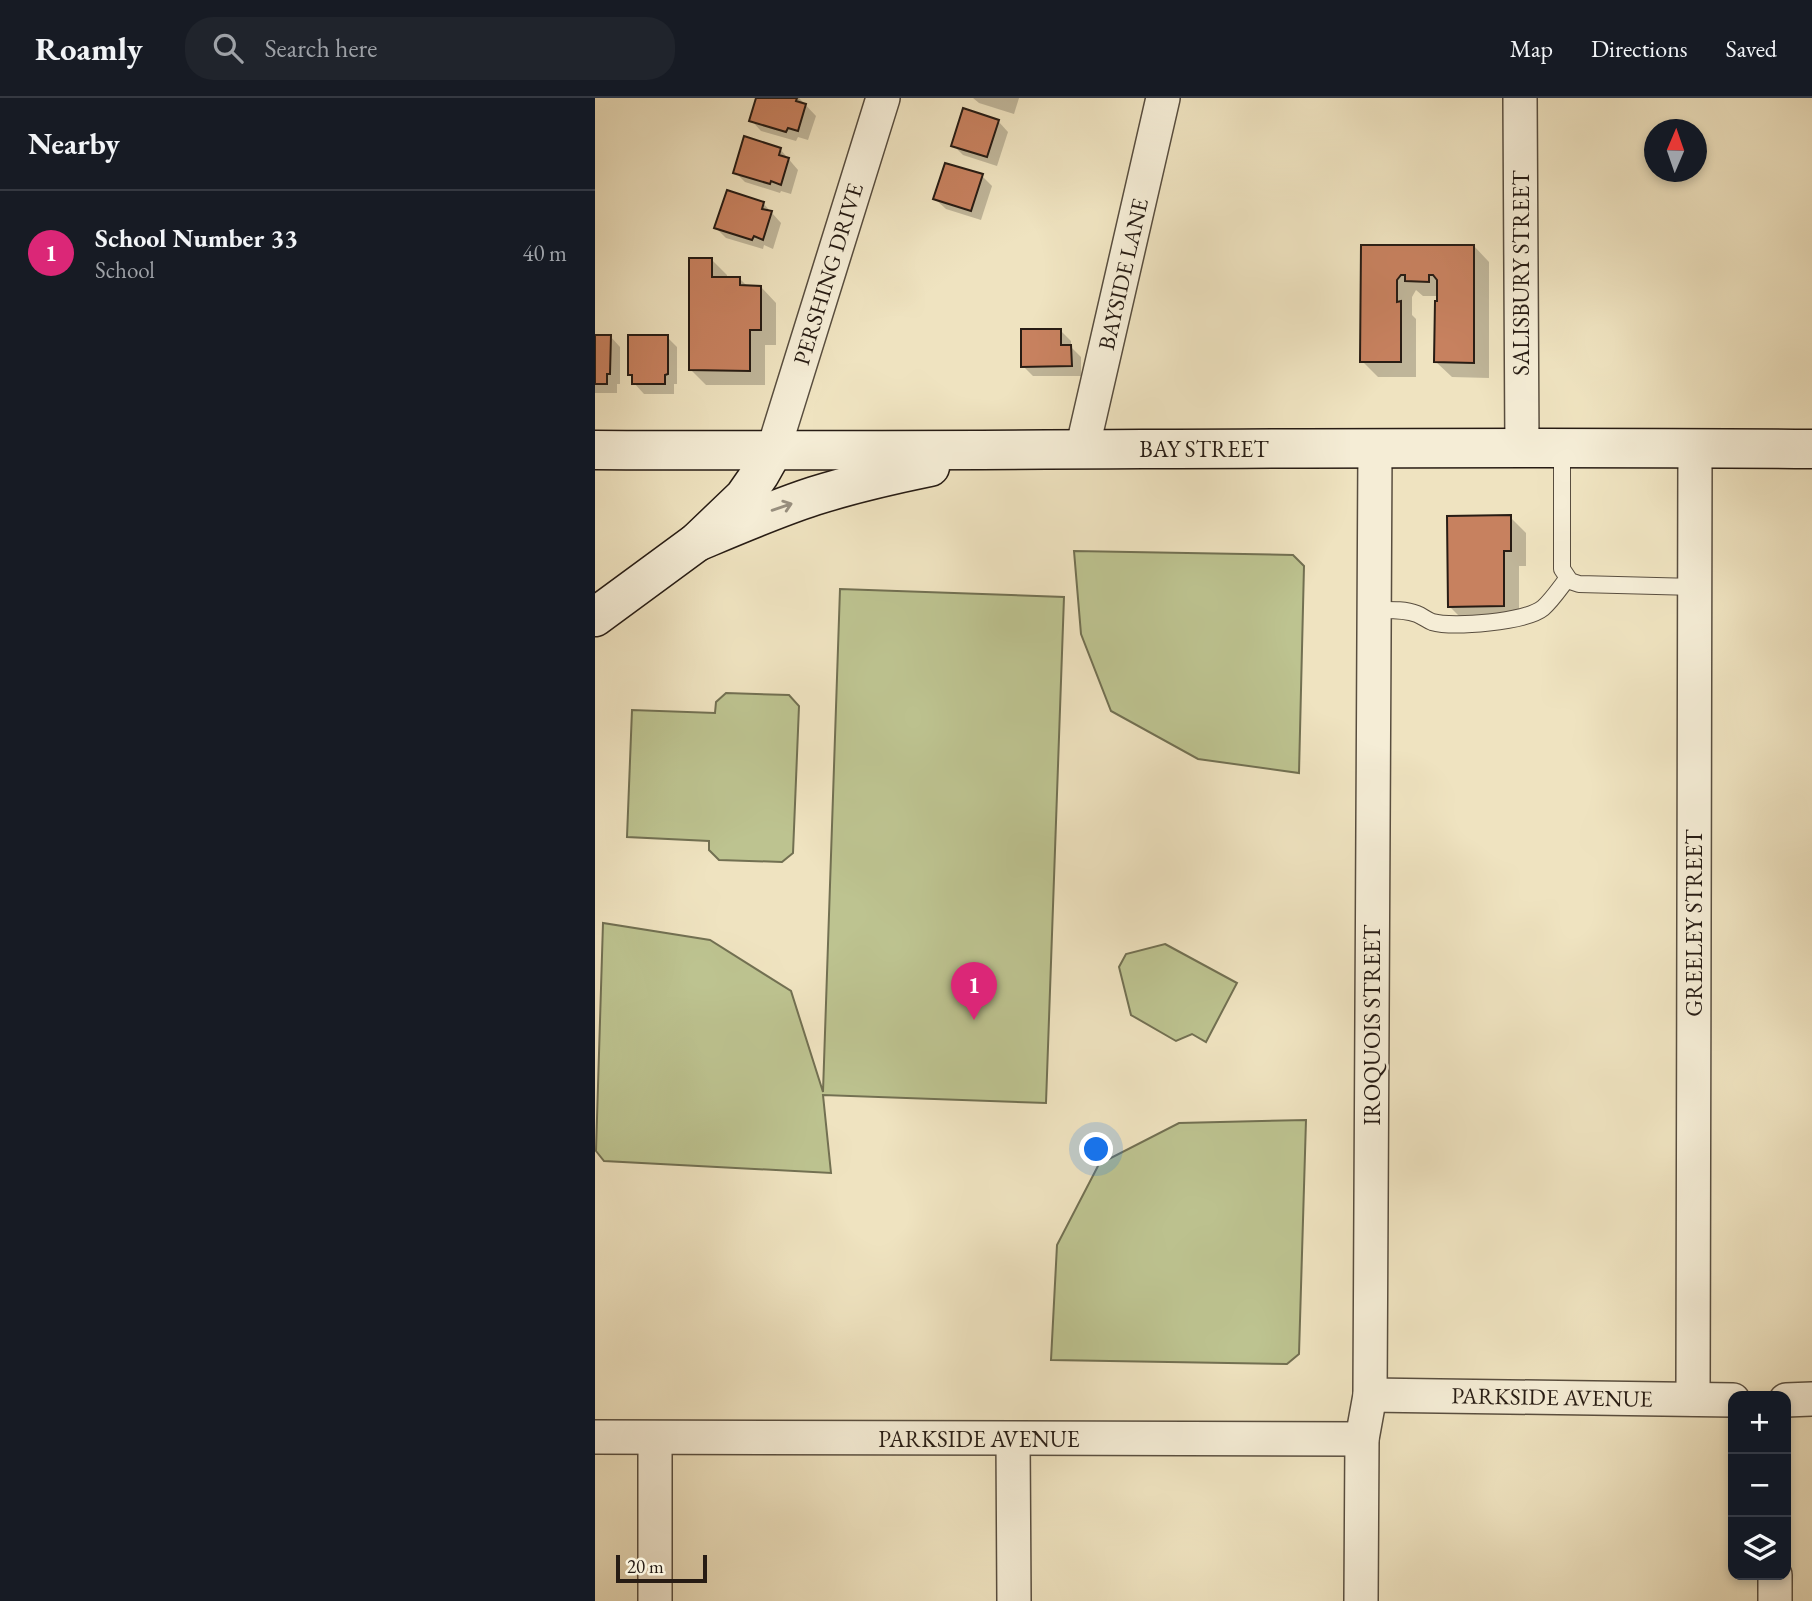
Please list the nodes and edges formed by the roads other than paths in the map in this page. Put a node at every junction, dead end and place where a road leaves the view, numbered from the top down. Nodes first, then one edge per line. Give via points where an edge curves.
1 (883, 98) edge
2 (1163, 98) edge
3 (1520, 98) edge
4 (1374, 448) junction
5 (1522, 448) junction
6 (1562, 448) junction
7 (1695, 448) junction
8 (1812, 449) edge
9 (595, 450) edge
10 (773, 450) junction
11 (1006, 450) junction
12 (1083, 450) junction
13 (697, 542) junction
14 (1567, 579) junction
15 (1695, 587) junction
16 (1374, 610) junction
17 (595, 618) edge
18 (1370, 1395) junction
19 (1693, 1399) junction
20 (1812, 1399) edge
21 (1728, 1400) edge
22 (1791, 1400) edge
23 (595, 1437) edge
24 (655, 1438) junction
25 (1013, 1439) junction
26 (1362, 1439) junction
27 (1775, 1580) edge
28 (655, 1601) edge
29 (1014, 1601) edge
30 (1361, 1601) edge
31 (1775, 1601) edge

1 - 10 street, PERSHING DRIVE
2 - 12 street, BAYSIDE LANE
3 - 5 street, SALISBURY STREET
4 - 5 street, BAY STREET
4 - 12 street, BAY STREET
4 - 16 street, IROQUOIS STREET
5 - 6 street, BAY STREET
6 - 7 street, BAY STREET
6 - 14 lane via 1562,569
7 - 8 street, BAY STREET
7 - 15 street, GREELEY STREET
9 - 10 street, BAY STREET
10 - 11 street, BAY STREET
10 - 13 street via 744,497
11 - 12 street, BAY STREET
13 -> 11 street via 814,496
13 - 17 street
14 - 15 lane via 1579,584
14 - 16 lane via 1543,608 1499,622 1430,622 1402,610
15 - 19 street, GREELEY STREET
16 - 18 street, IROQUOIS STREET
18 - 19 street, PARKSIDE AVENUE
18 - 26 street, IROQUOIS STREET
19 - 21 street, PARKSIDE AVENUE
20 - 22 street
23 - 24 street, PARKSIDE AVENUE
24 - 25 street, PARKSIDE AVENUE
24 - 28 street
25 - 26 street, PARKSIDE AVENUE
25 - 29 street
26 - 30 street, IROQUOIS STREET
27 - 31 street

